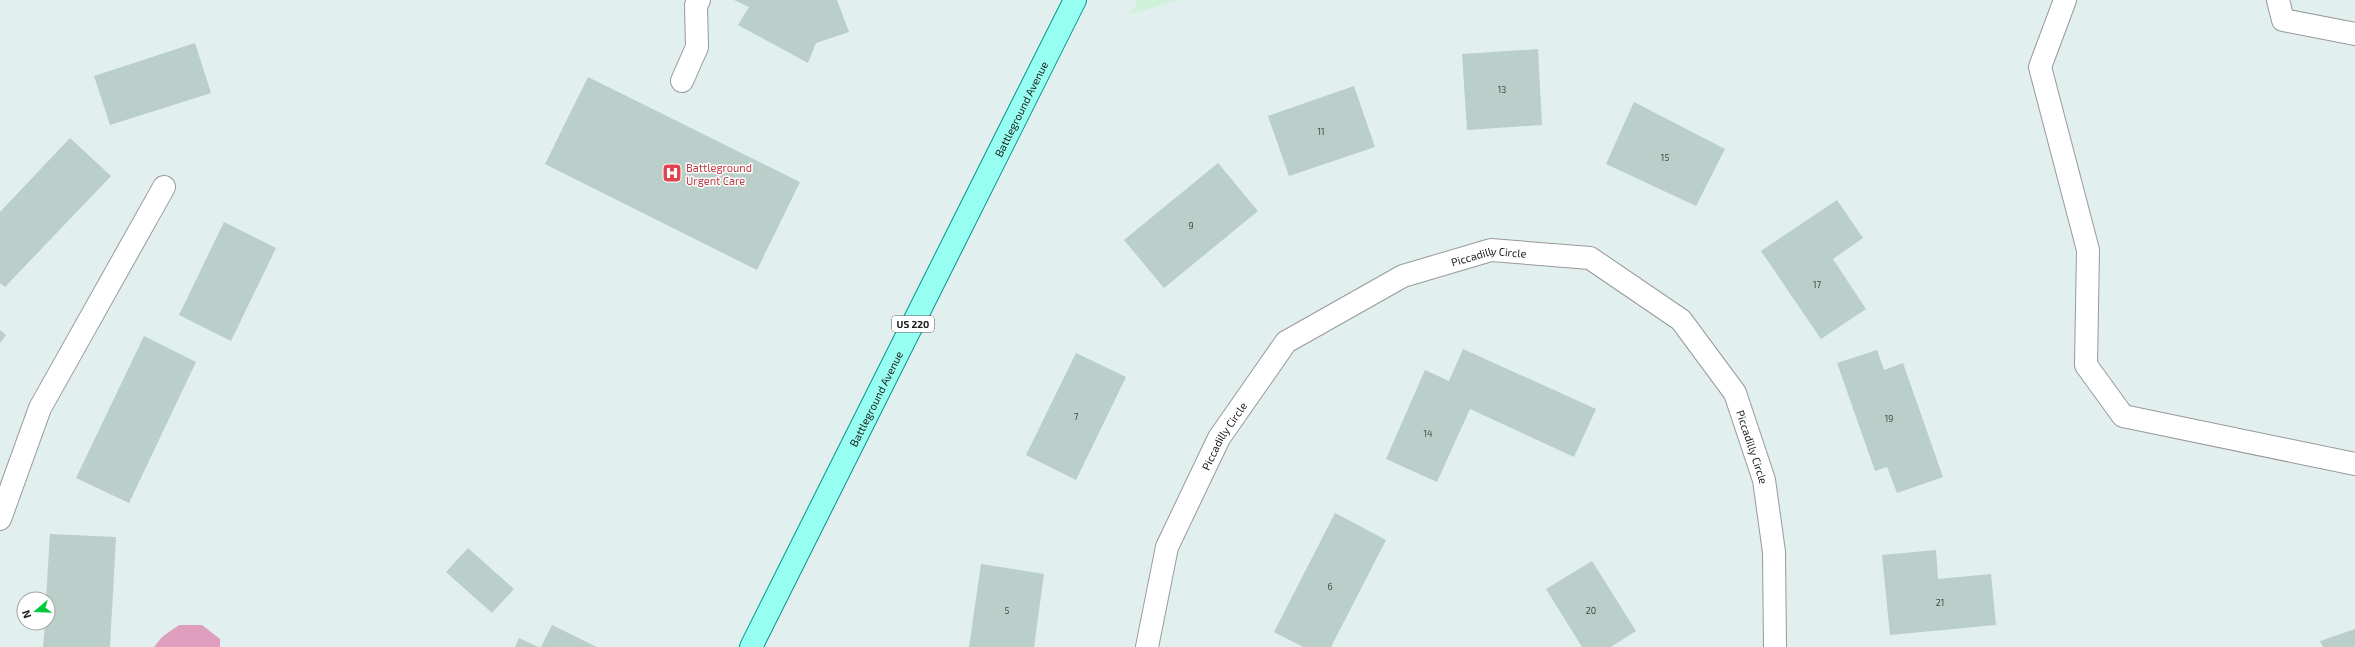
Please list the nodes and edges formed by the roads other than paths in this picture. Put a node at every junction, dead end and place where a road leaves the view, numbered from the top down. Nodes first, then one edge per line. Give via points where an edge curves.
1 (699, 0) edge
2 (1075, 0) edge
3 (2065, 0) edge
4 (2278, 0) edge
5 (2355, 34) edge
6 (682, 81) dead end
7 (164, 187) dead end
8 (2355, 464) edge
9 (0, 519) edge
10 (751, 647) edge
11 (1147, 647) edge
12 (1775, 647) edge

1 - 6 street via 696,6 697,47
2 - 10 main road, Battleground Avenue / US 220
3 - 8 street via 2040,67 2088,250 2086,365 2123,416
4 - 5 street via 2283,20
7 - 9 street via 40,408
11 - 12 street, Piccadilly Circle via 1167,547 1219,438 1286,342 1403,276 1491,250 1590,258 1681,320 1735,393 1764,480 1774,552

